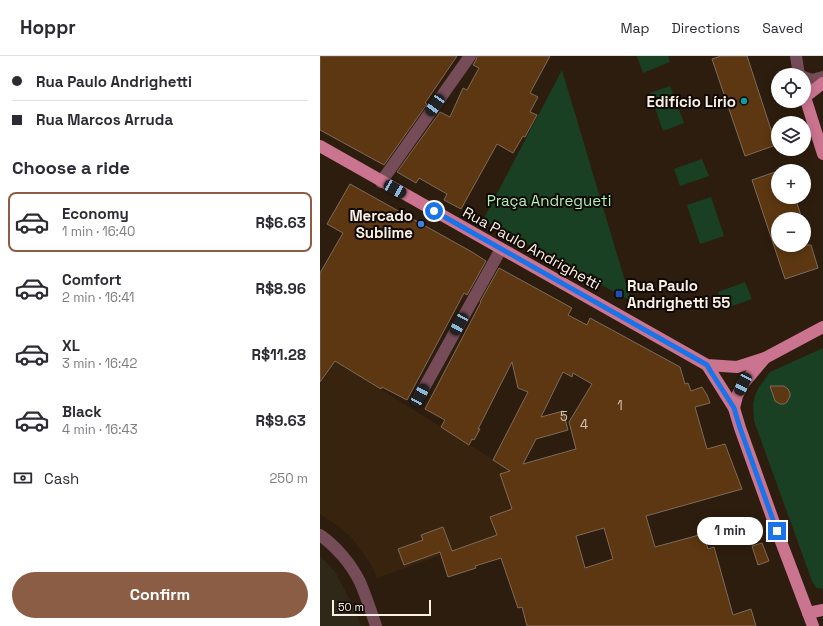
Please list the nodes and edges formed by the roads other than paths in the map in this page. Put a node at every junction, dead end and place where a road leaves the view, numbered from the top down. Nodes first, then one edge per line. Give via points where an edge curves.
1 (470, 56) edge
2 (796, 56) edge
3 (798, 68) edge
4 (823, 78) edge
5 (811, 80) edge
6 (823, 83) edge
7 (811, 91) edge
8 (808, 108) edge
9 (320, 146) edge
10 (823, 154) edge
11 (381, 182) junction
12 (501, 249) junction
13 (823, 327) edge
14 (765, 358) junction
15 (707, 365) junction
16 (420, 395) dead end
17 (734, 408) junction
18 (320, 535) edge
19 (823, 610) edge
20 (808, 613) junction
21 (376, 626) edge
22 (813, 626) edge

1 - 11 street
2 - 3 street
4 - 5 street
6 - 7 main road
8 - 10 main road
9 - 11 main road, Rua Paulo Andrighetti
11 - 12 main road, Rua Paulo Andrighetti
12 - 15 main road, Rua Paulo Andrighetti
12 - 16 street
13 - 14 main road
14 - 15 main road via 737,367
14 - 17 main road via 743,384
15 - 17 main road
17 - 20 main road
18 - 21 street via 346,560 360,581
19 - 20 main road
20 - 22 main road

